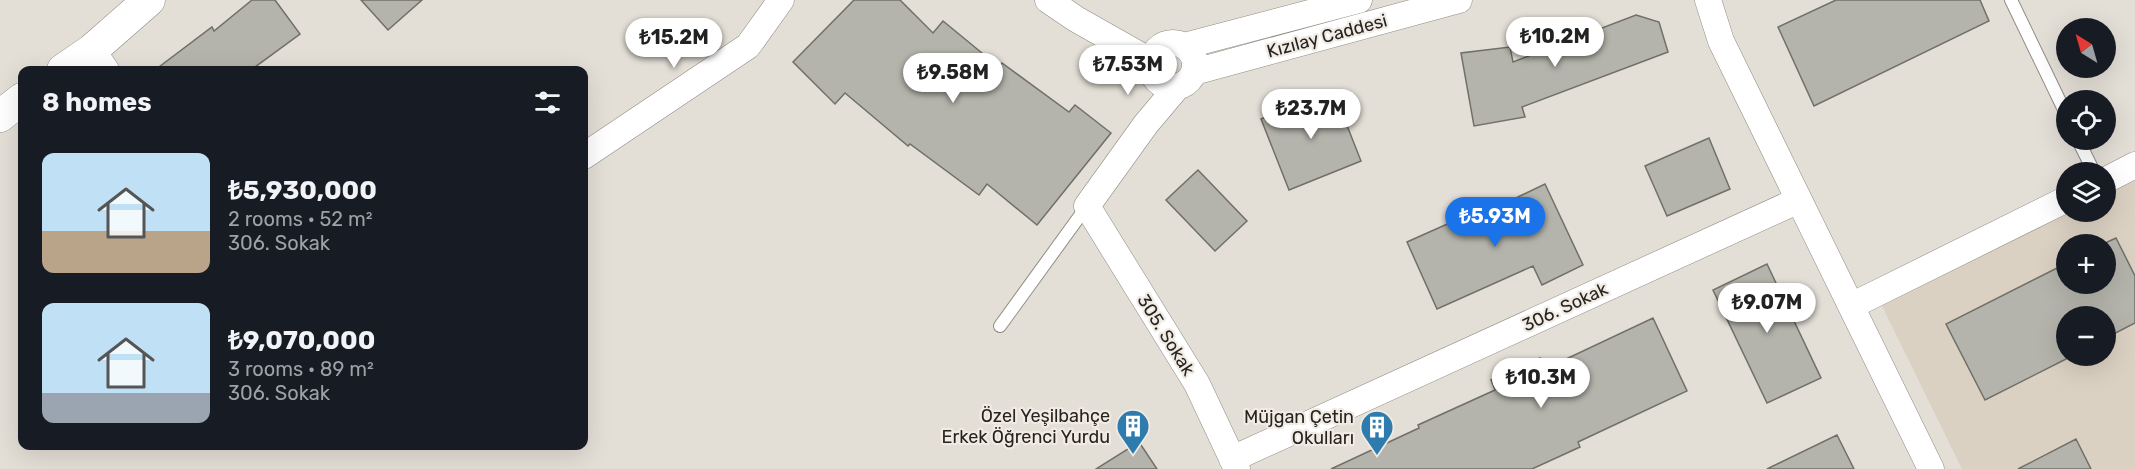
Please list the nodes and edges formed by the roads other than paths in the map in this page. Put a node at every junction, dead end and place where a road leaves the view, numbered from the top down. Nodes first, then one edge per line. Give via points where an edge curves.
1 (149, 0) edge
2 (781, 0) edge
3 (1048, 0) edge
4 (1359, 0) edge
5 (1459, 0) edge
6 (1691, 0) edge
7 (1708, 0) edge
8 (2011, 0) edge
9 (1721, 41) junction
10 (1163, 57) junction
11 (99, 60) edge
12 (77, 66) edge
13 (1186, 79) junction
14 (2056, 93) edge
15 (18, 102) edge
16 (0, 116) edge
17 (1146, 124) junction
18 (588, 153) edge
19 (2135, 165) edge
20 (2116, 175) edge
21 (1799, 200) junction
22 (2056, 204) edge
23 (1087, 206) junction
24 (1851, 306) junction
25 (1000, 326) dead end
26 (1235, 464) edge
27 (1931, 469) edge

1 - 11 street
2 - 18 street via 748,46
3 - 10 street via 1076,19
4 - 10 street, Kızılay Caddesi
5 - 13 street, Kızılay Caddesi
6 - 9 street
7 - 9 street
8 - 14 lane
9 - 21 street
10 - 13 street via 1164,84
10 - 13 street via 1194,57
10 - 17 street
11 - 12 street
13 - 17 street
15 - 16 street
17 - 23 street
19 - 20 street
21 - 24 street
21 - 26 street, 306. Sokak
22 - 24 street
23 - 25 lane
23 - 26 street, 305. Sokak via 1197,384
24 - 27 street

